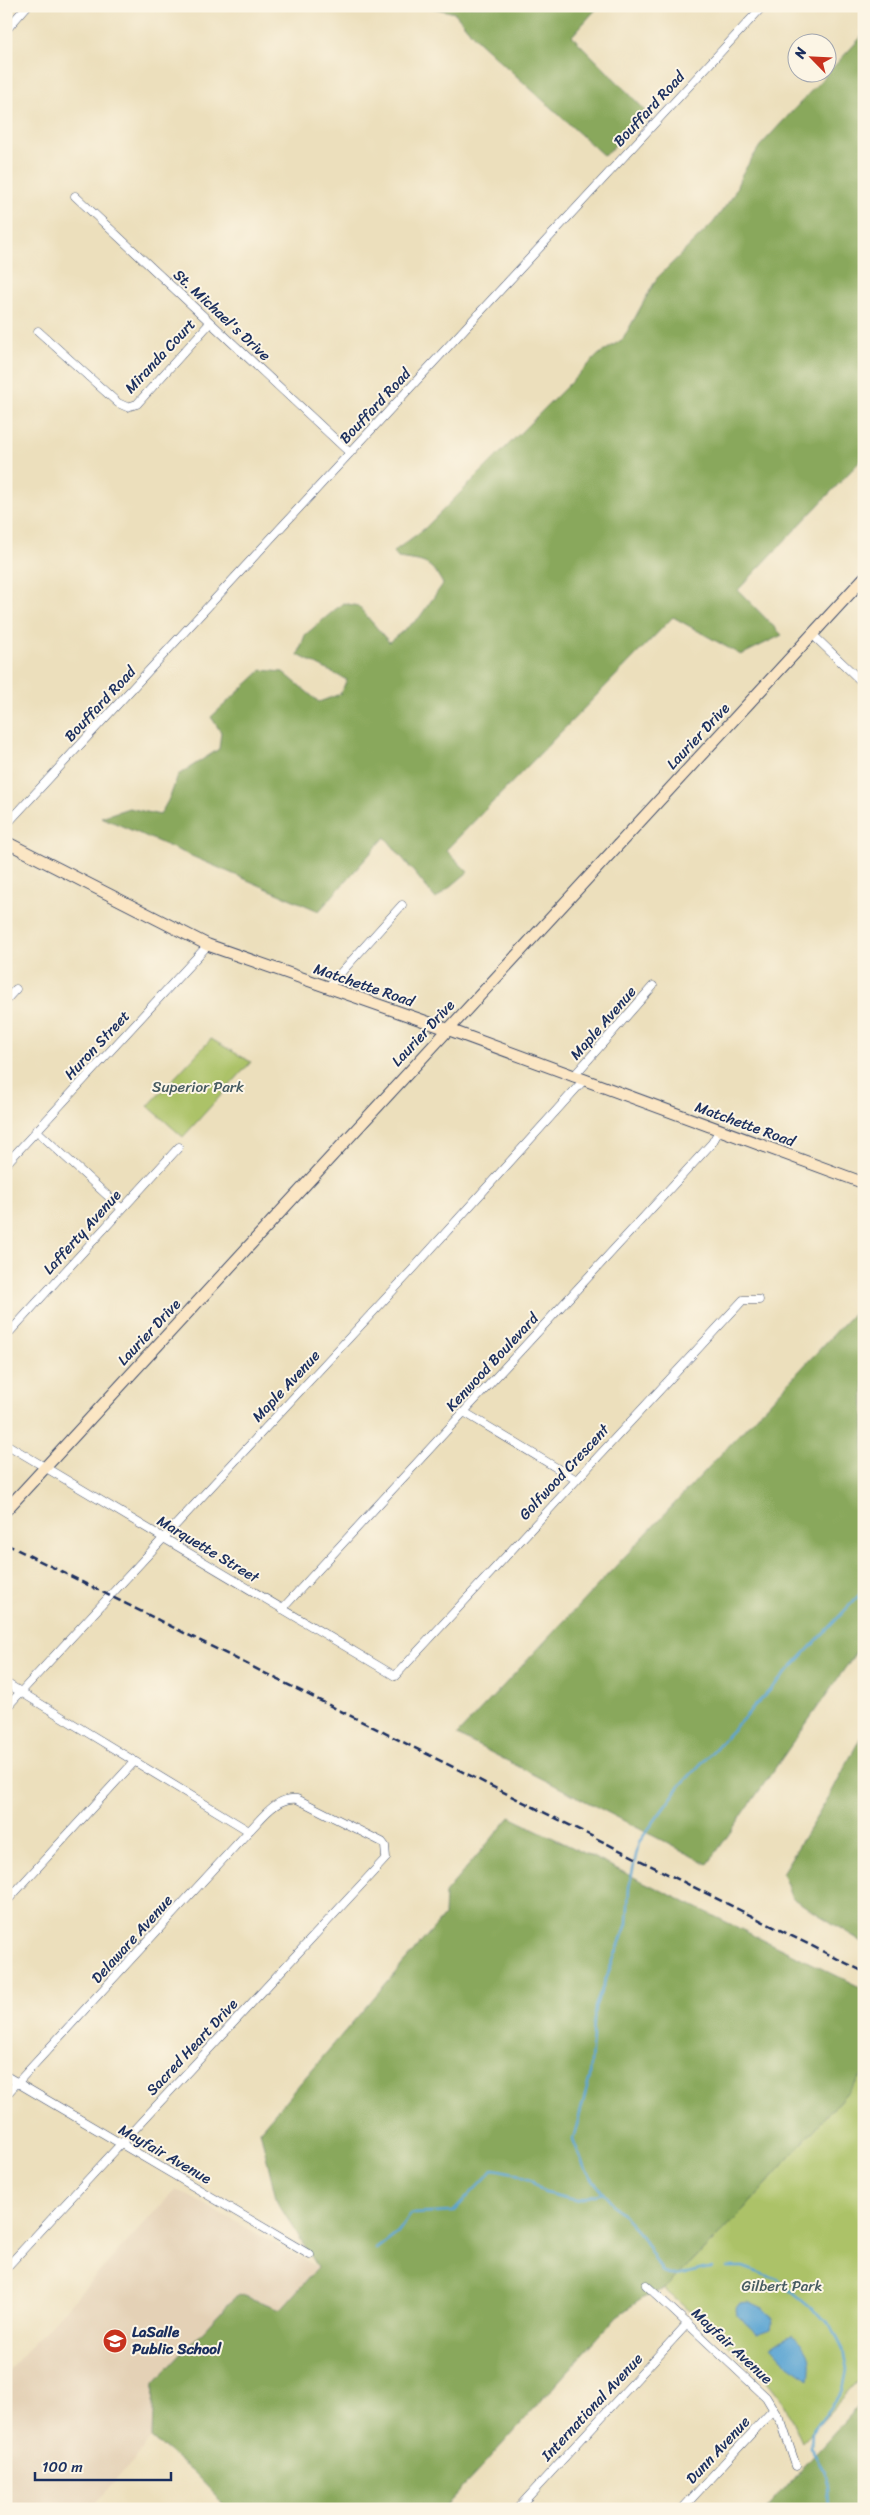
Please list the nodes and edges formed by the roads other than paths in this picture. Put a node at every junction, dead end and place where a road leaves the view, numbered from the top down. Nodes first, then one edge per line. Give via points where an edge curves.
1 (28, 6) edge
2 (763, 6) edge
3 (6, 30) edge
4 (75, 196) dead end
5 (210, 323) junction
6 (38, 331) dead end
7 (350, 453) junction
8 (864, 578) edge
9 (812, 634) junction
10 (864, 684) edge
11 (6, 825) edge
12 (6, 842) edge
13 (402, 905) dead end
14 (208, 945) junction
15 (653, 986) dead end
16 (327, 988) junction
17 (16, 990) dead end
18 (6, 1000) edge
19 (447, 1030) junction
20 (578, 1079) junction
21 (36, 1130) junction
22 (719, 1131) junction
23 (179, 1147) dead end
24 (6, 1164) edge
25 (864, 1183) edge
26 (122, 1209) junction
27 (759, 1300) dead end
28 (6, 1336) edge
29 (464, 1412) junction
30 (6, 1444) edge
31 (45, 1467) junction
32 (575, 1479) junction
33 (6, 1510) edge
34 (164, 1539) junction
35 (282, 1609) junction
36 (395, 1676) joint
37 (6, 1683) edge
38 (21, 1692) junction
39 (6, 1708) edge
40 (134, 1762) junction
41 (249, 1831) junction
42 (382, 1842) joint
43 (6, 1902) edge
44 (6, 2076) edge
45 (18, 2083) junction
46 (6, 2095) edge
47 (121, 2145) junction
48 (310, 2255) dead end
49 (6, 2268) edge
50 (646, 2285) dead end
51 (688, 2323) junction
52 (773, 2410) junction
53 (796, 2466) dead end
54 (517, 2509) edge
55 (682, 2509) edge

1 - 3 street
2 - 7 street, Bouffard Road
4 - 5 street, St. Michael's Drive
5 - 6 street, Miranda Court via 137,404 127,407 118,403
5 - 7 street, St. Michael's Drive
7 - 11 street, Bouffard Road
8 - 9 street, Laurier Drive
9 - 10 street
9 - 19 street, Laurier Drive
12 - 14 street, Matchette Road
13 - 16 street
14 - 16 street, Matchette Road
14 - 21 street, Huron Street
15 - 20 street, Maple Avenue
16 - 19 street, Matchette Road
17 - 18 street
19 - 20 street, Matchette Road
19 - 31 street, Laurier Drive
20 - 22 street, Matchette Road
20 - 34 street, Maple Avenue
21 - 24 street, Huron Street
21 - 26 street
22 - 25 street, Matchette Road
22 - 29 street, Kenwood Boulevard
23 - 26 street, Lafferty Avenue
26 - 28 street, Lafferty Avenue
27 - 32 street, Golfwood Crescent via 743,1300
29 - 32 street
29 - 35 street, Kenwood Boulevard
30 - 31 street, Marquette Street
31 - 33 street, Laurier Drive
31 - 34 street, Marquette Street
32 - 36 street, Golfwood Crescent
34 - 35 street, Marquette Street
34 - 38 street, Maple Avenue
35 - 36 street, Marquette Street
37 - 38 street
38 - 39 street, Maple Avenue
38 - 40 street
40 - 41 street
40 - 43 street
41 - 42 street, Delaware Avenue via 279,1801 289,1798 297,1799
41 - 45 street, Delaware Avenue
42 - 47 street, Sacred Heart Drive via 387,1851 386,1858
44 - 45 street, Mayfair Avenue
45 - 46 street, Delaware Avenue
45 - 47 street, Mayfair Avenue
47 - 48 street, Mayfair Avenue
47 - 49 street, Sacred Heart Drive
50 - 51 street, Mayfair Avenue
51 - 52 street, Mayfair Avenue via 759,2389
51 - 54 street, International Avenue
52 - 53 street, Mayfair Avenue via 787,2437
52 - 55 street, Dunn Avenue

